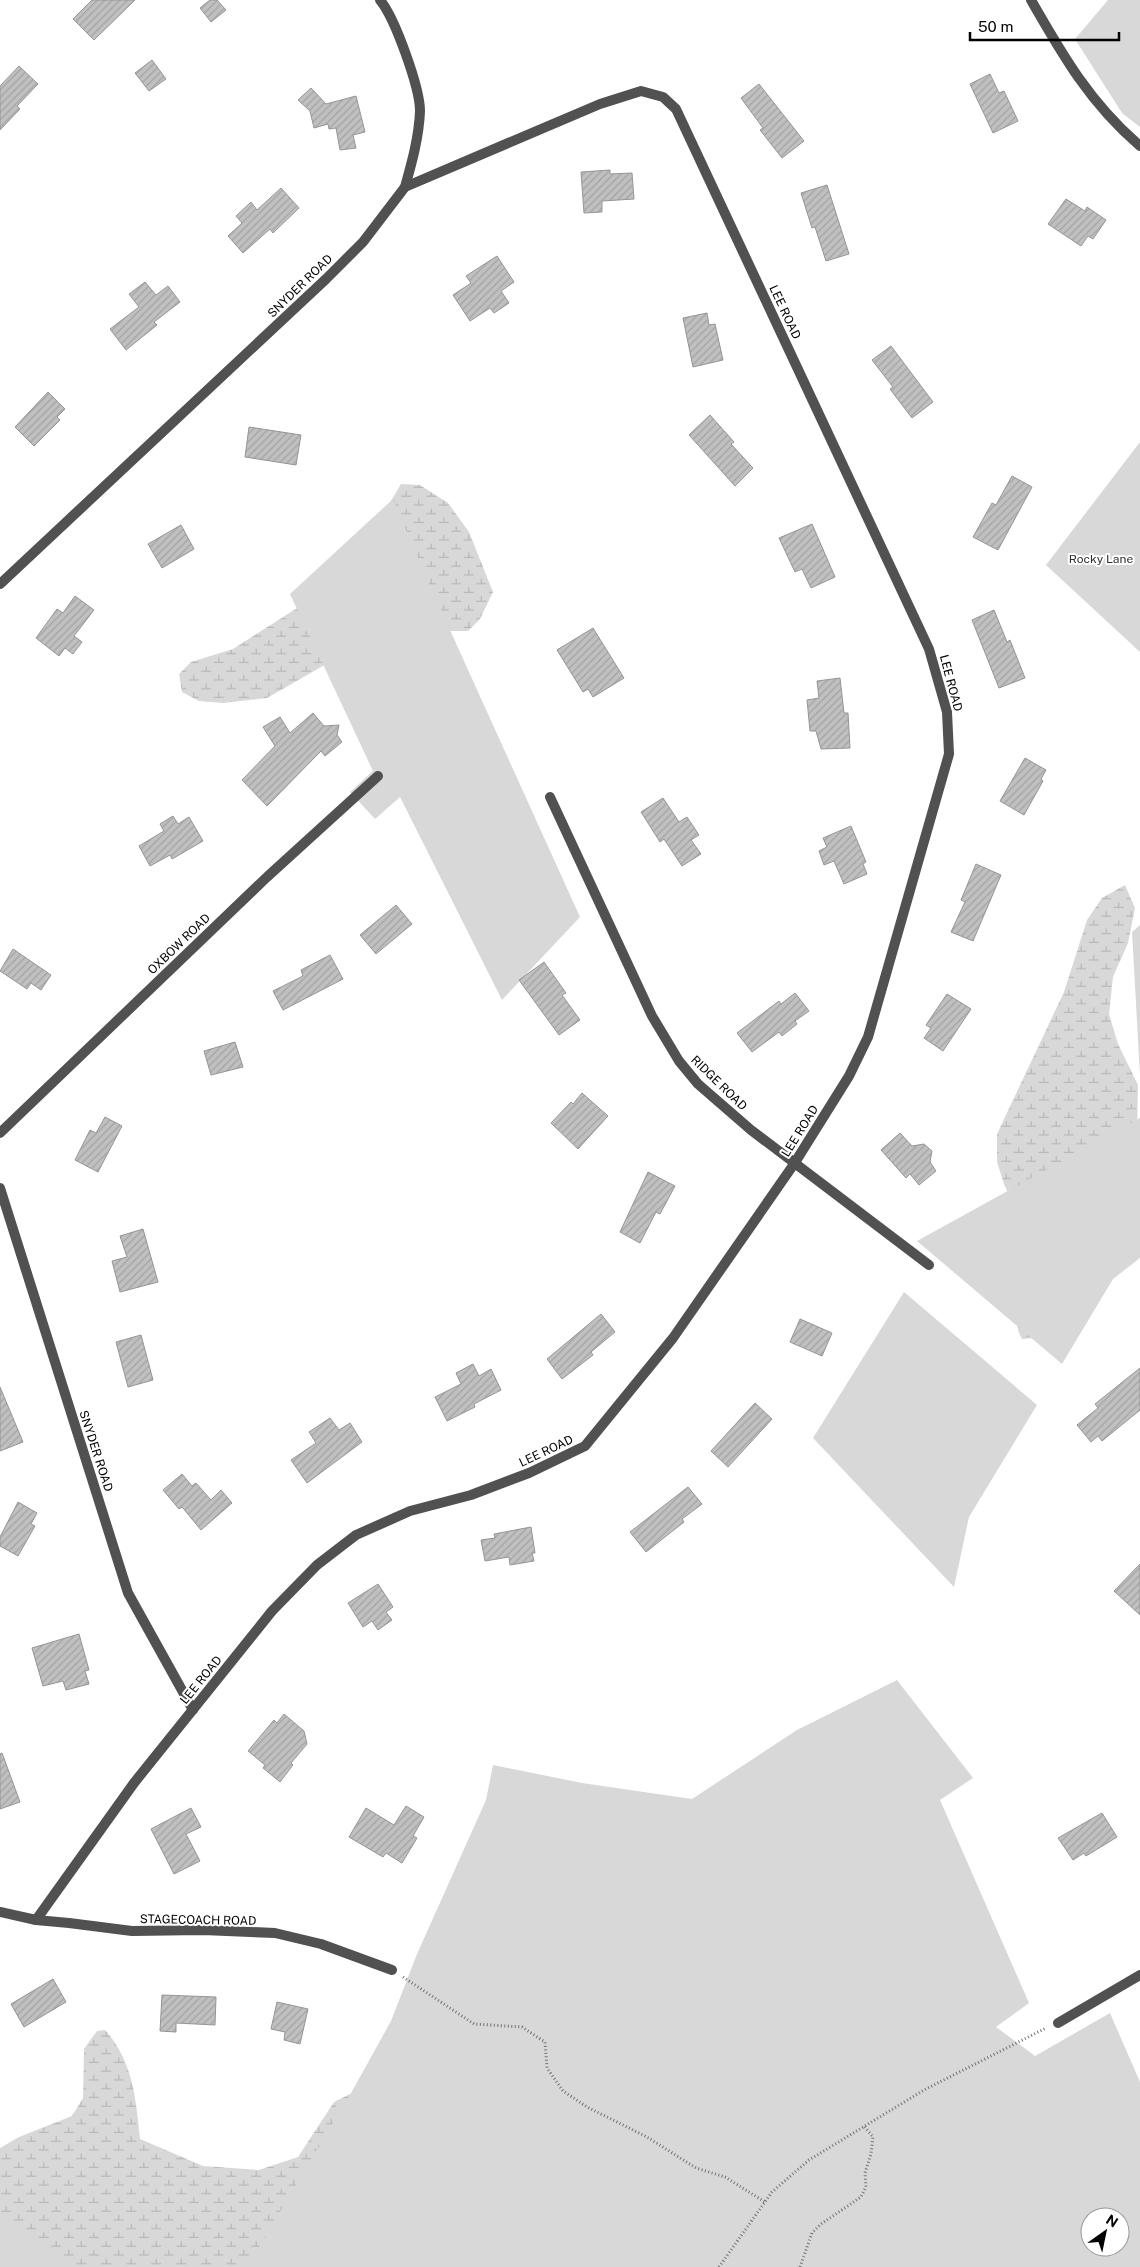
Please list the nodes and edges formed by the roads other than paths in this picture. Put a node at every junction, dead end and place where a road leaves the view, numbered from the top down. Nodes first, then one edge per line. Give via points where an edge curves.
1 (380, 0) edge
2 (1031, 0) edge
3 (663, 97) joint
4 (1140, 146) edge
5 (405, 187) junction
6 (0, 584) edge
7 (378, 776) dead end
8 (550, 797) dead end
9 (0, 1133) edge
10 (794, 1164) junction
11 (0, 1188) edge
12 (929, 1265) dead end
13 (193, 1710) junction
14 (0, 1912) edge
15 (36, 1920) junction
16 (392, 1970) road end
17 (1140, 1975) edge
18 (1058, 2023) road end

1 - 5 street via 388,9 409,63 420,109 416,146
2 - 4 street via 1066,62 1088,92
3 - 5 street, SNYDER ROAD via 641,91 600,104
3 - 10 street, LEE ROAD via 676,109 929,649 947,712 949,754 868,1037 849,1076
5 - 6 street, SNYDER ROAD via 363,242
7 - 9 street, OXBOW ROAD via 267,877
8 - 10 street, RIDGE ROAD via 652,1016 679,1061 719,1104
10 - 12 street, RIDGE ROAD
10 - 13 street, LEE ROAD via 673,1338 585,1446 529,1474 471,1495 410,1511 356,1535 316,1565 272,1611
11 - 13 street, SNYDER ROAD via 128,1593
13 - 15 street, LEE ROAD via 134,1783
14 - 15 street, STAGECOACH ROAD
15 - 16 street, STAGECOACH ROAD via 132,1931 275,1933 321,1944
17 - 18 street

